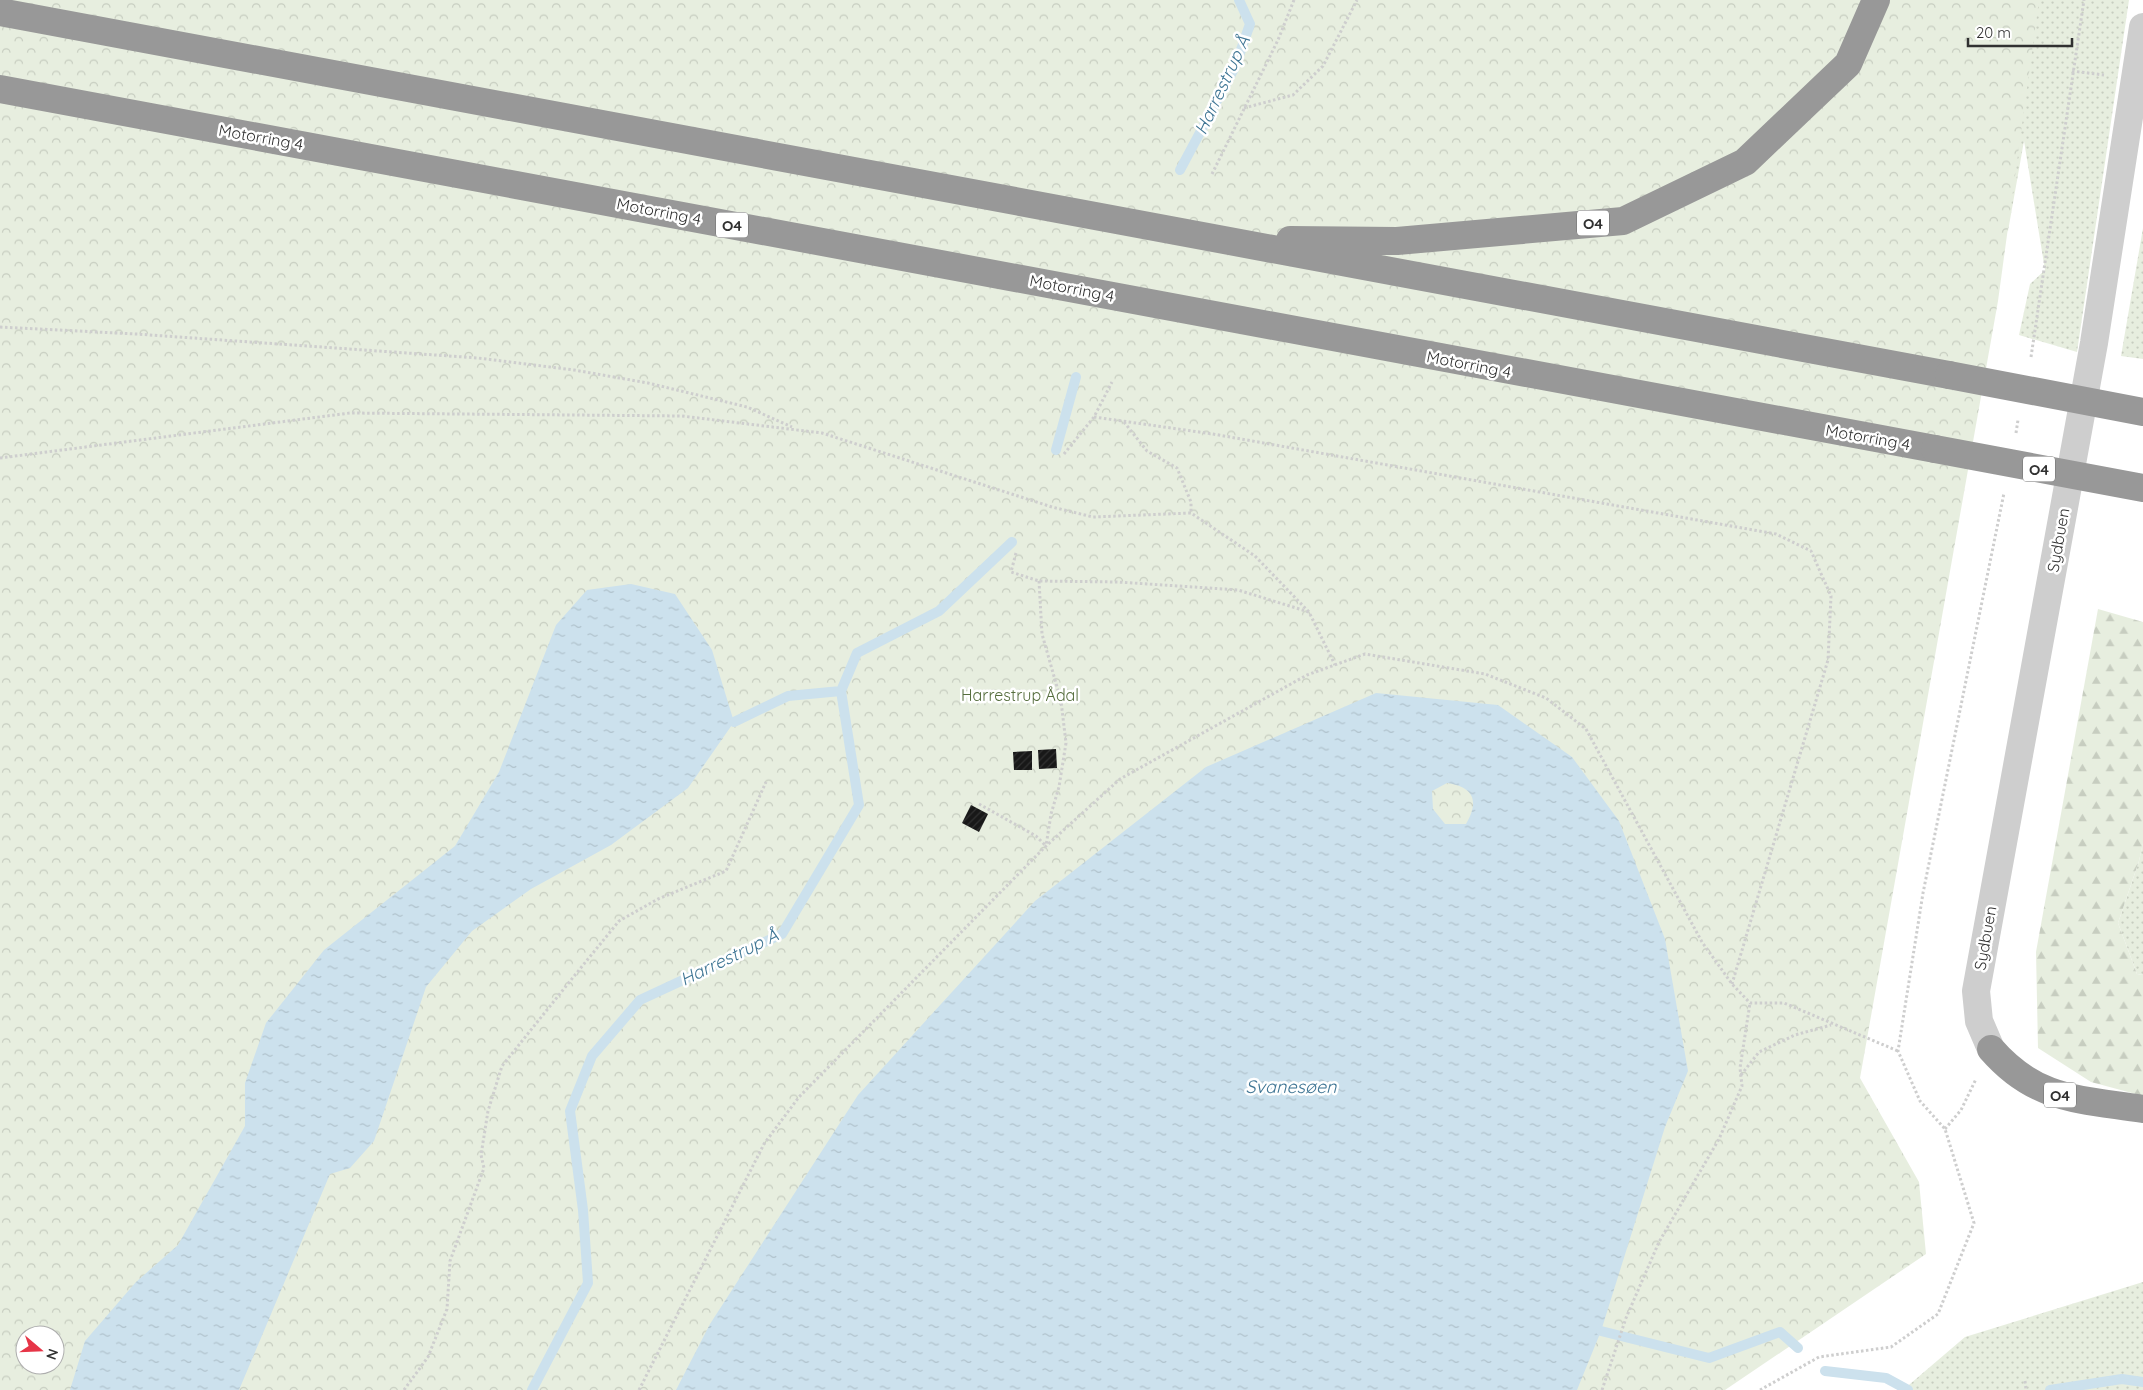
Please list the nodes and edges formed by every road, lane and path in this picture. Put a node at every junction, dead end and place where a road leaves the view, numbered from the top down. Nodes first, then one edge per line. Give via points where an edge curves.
1 (1294, 0) edge
2 (1357, 0) edge
3 (1876, 0) edge
4 (2084, 0) edge
5 (0, 12) edge
6 (2143, 27) edge
7 (0, 88) edge
8 (1244, 108) junction
9 (1212, 174) dead end
10 (1216, 239) junction
11 (0, 327) edge
12 (2030, 360) dead end
13 (1112, 382) dead end
14 (2143, 412) edge
15 (2019, 416) dead end
16 (1094, 417) junction
17 (1123, 421) junction
18 (796, 429) junction
19 (2015, 435) dead end
20 (1064, 454) dead end
21 (0, 458) edge
22 (2143, 488) edge
23 (2004, 492) dead end
24 (1191, 513) junction
25 (1016, 553) dead end
26 (1039, 581) junction
27 (1309, 612) junction
28 (1335, 665) junction
29 (766, 782) dead end
30 (979, 804) dead end
31 (1046, 846) junction
32 (1732, 984) junction
33 (1750, 1002) junction
34 (1832, 1025) junction
35 (1991, 1050) junction
36 (1898, 1051) junction
37 (1741, 1076) junction
38 (2143, 1109) edge
39 (1945, 1129) junction
40 (2025, 1381) dead end
41 (404, 1390) edge
42 (639, 1390) edge
43 (1602, 1390) edge
44 (1760, 1390) edge
45 (2026, 1390) edge

1 - 8 path
2 - 8 path via 1323,66 1293,95
3 - 10 highway, O4 via 1848,64 1745,162 1623,221 1397,241
4 - 12 path
5 - 10 highway, O4
6 - 35 street, Sydbuen via 2094,343 1976,991 1979,1021
7 - 22 highway, Motorring 4 / O4, bridge
8 - 9 path
10 - 14 highway, O4, bridge
11 - 18 path via 478,358 574,370 648,382 747,407
13 - 16 path
15 - 19 path
16 - 17 path
16 - 20 path
17 - 24 path via 1147,451 1177,468
17 - 32 path via 1213,434 1776,534 1811,551 1831,596 1828,660
18 - 21 path via 682,416 350,413
18 - 24 path via 822,432 1052,507 1093,517
23 - 36 path via 1923,893
24 - 27 path via 1255,556
25 - 26 path via 1011,572
26 - 27 path via 1118,582 1238,590
26 - 31 path via 1042,634 1061,701 1066,743
27 - 28 path
28 - 31 path via 1307,675 1120,779
28 - 32 path via 1365,654 1485,674 1546,698 1586,729 1702,942
29 - 41 path via 726,871 658,899 619,921 502,1066 488,1111 482,1155 484,1168 450,1261 447,1309 428,1357
30 - 31 path via 1036,836
31 - 42 path via 799,1097 787,1113 764,1144
32 - 33 path
33 - 34 path via 1784,1003
33 - 37 path
34 - 36 path
34 - 37 path via 1794,1035 1759,1052
35 - 38 highway, O4 via 2026,1082 2045,1091
35 - 39 path via 1961,1110
36 - 39 path via 1920,1101
37 - 43 path via 1742,1086 1720,1139 1659,1242 1626,1318
39 - 44 path via 1974,1223 1938,1314 1891,1347 1819,1357
40 - 45 path

